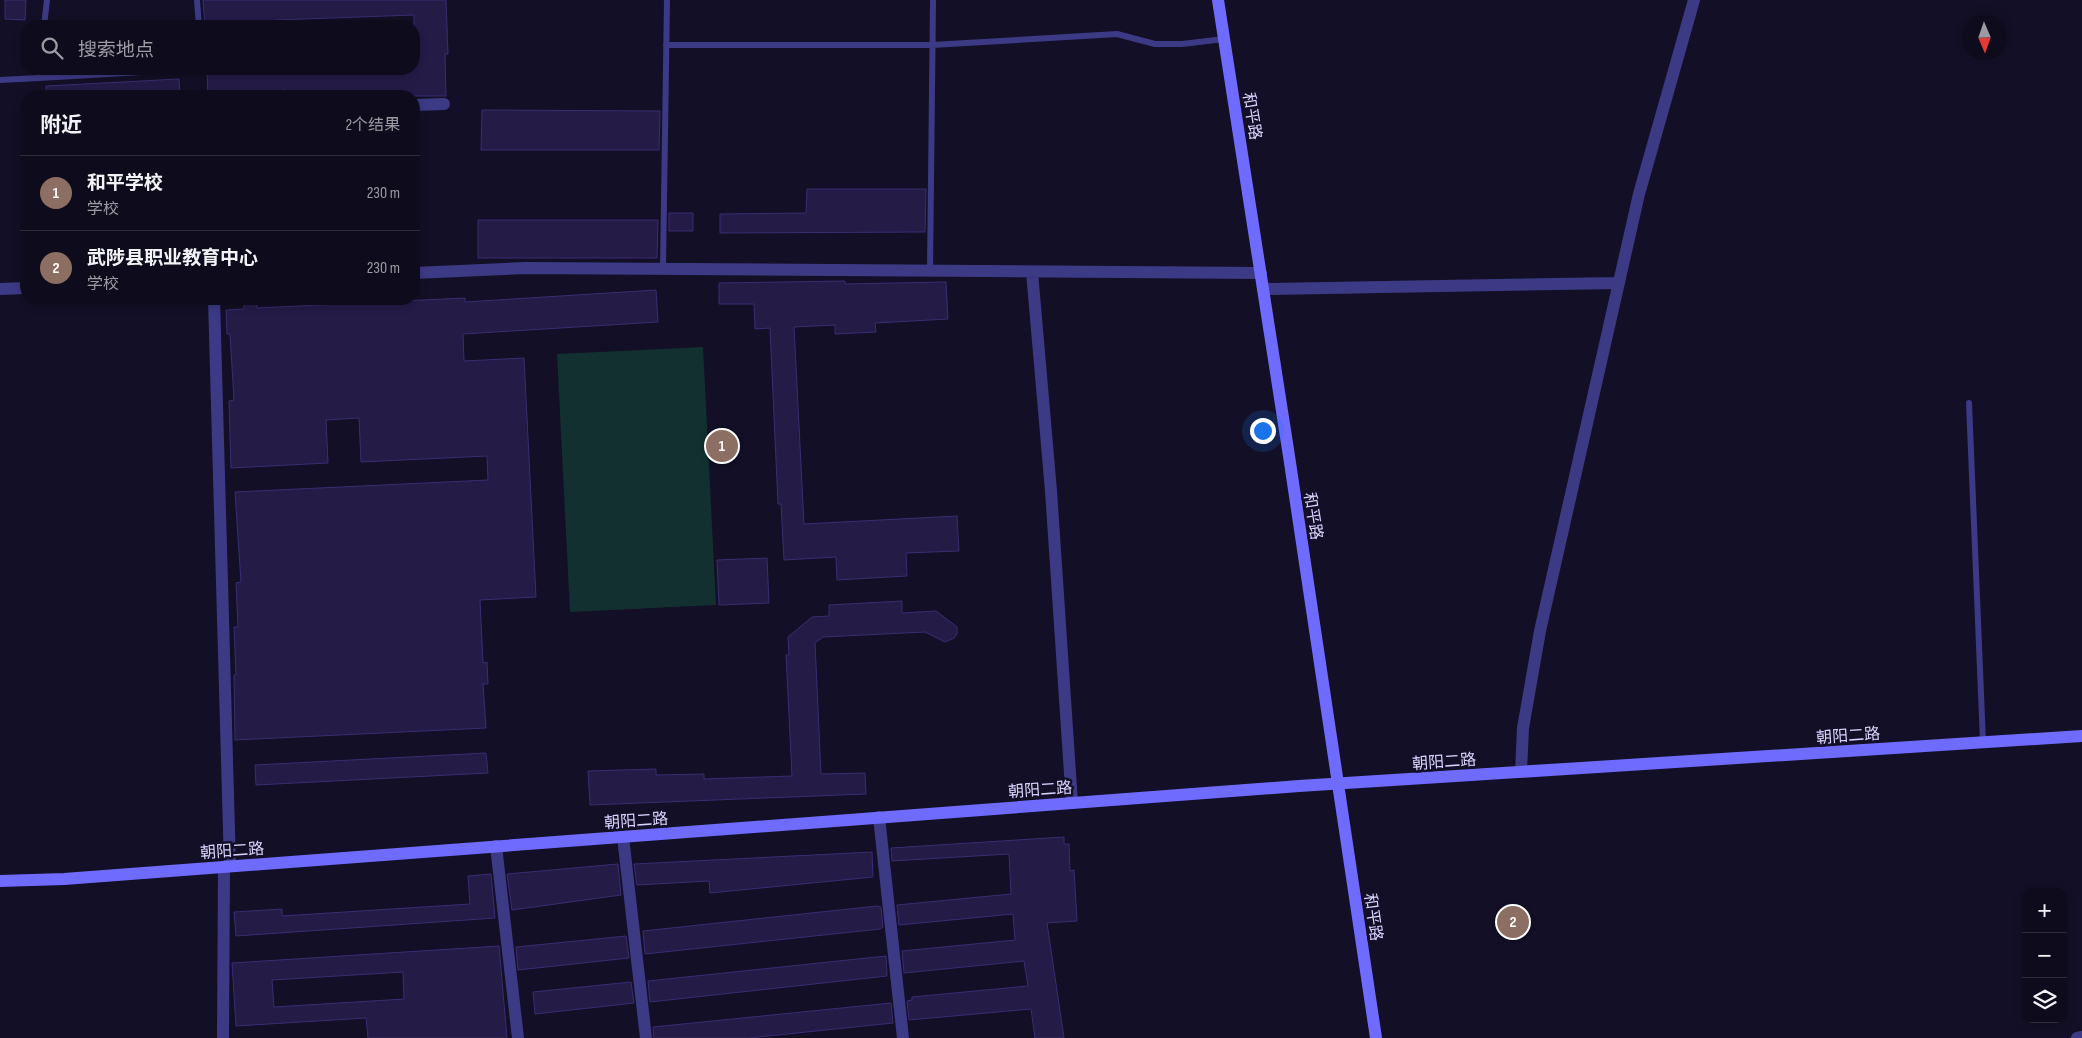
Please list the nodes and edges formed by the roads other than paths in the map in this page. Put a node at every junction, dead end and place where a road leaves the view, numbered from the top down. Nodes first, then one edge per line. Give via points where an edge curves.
1 (47, 0) edge
2 (197, 0) edge
3 (667, 0) edge
4 (933, 0) edge
5 (1218, 0) edge
6 (1694, 0) edge
7 (45, 20) edge
8 (199, 20) edge
9 (1224, 38) junction
10 (666, 45) junction
11 (932, 45) junction
12 (39, 75) edge
13 (91, 75) edge
14 (39, 78) junction
15 (0, 80) edge
16 (444, 104) dead end
17 (420, 105) edge
18 (663, 268) junction
19 (930, 271) junction
20 (1032, 272) junction
21 (420, 273) edge
22 (1261, 273) junction
23 (1619, 283) junction
24 (20, 288) edge
25 (0, 289) edge
26 (1263, 289) junction
27 (214, 305) edge
28 (1969, 403) dead end
29 (2082, 736) edge
30 (1983, 742) junction
31 (1521, 772) junction
32 (1338, 784) junction
33 (1072, 803) junction
34 (879, 817) junction
35 (623, 837) junction
36 (496, 846) junction
37 (227, 866) junction
38 (0, 881) edge
39 (2082, 1037) edge
40 (223, 1038) edge
41 (518, 1038) edge
42 (646, 1038) edge
43 (903, 1038) edge
44 (1376, 1038) edge
45 (2077, 1038) edge

1 - 7 lane
2 - 8 lane
3 - 10 lane
4 - 11 lane
5 - 9 street, 和平路
6 - 23 street via 1639,194
9 - 11 lane via 1155,44 1117,34
9 - 22 street, 和平路
10 - 11 lane
10 - 18 lane
11 - 19 lane
12 - 14 lane
13 - 14 lane
14 - 15 lane
16 - 17 street
18 - 19 street
18 - 21 street via 525,268
19 - 20 street
20 - 22 street
20 - 33 street via 1052,491
22 - 26 street, 和平路
23 - 26 street
23 - 31 street via 1540,631 1523,728
24 - 25 street
26 - 32 street, 和平路
27 - 37 street
28 - 30 lane
29 - 30 street, 朝阳二路
30 - 31 street, 朝阳二路
31 - 32 street, 朝阳二路
32 - 33 street, 朝阳二路
32 - 44 street, 和平路
33 - 34 street, 朝阳二路
34 - 35 street, 朝阳二路
34 - 43 street
35 - 36 street, 朝阳二路
35 - 42 street
36 - 37 street, 朝阳二路
36 - 41 street
37 - 38 street, 朝阳二路
37 - 40 street
39 - 45 street

